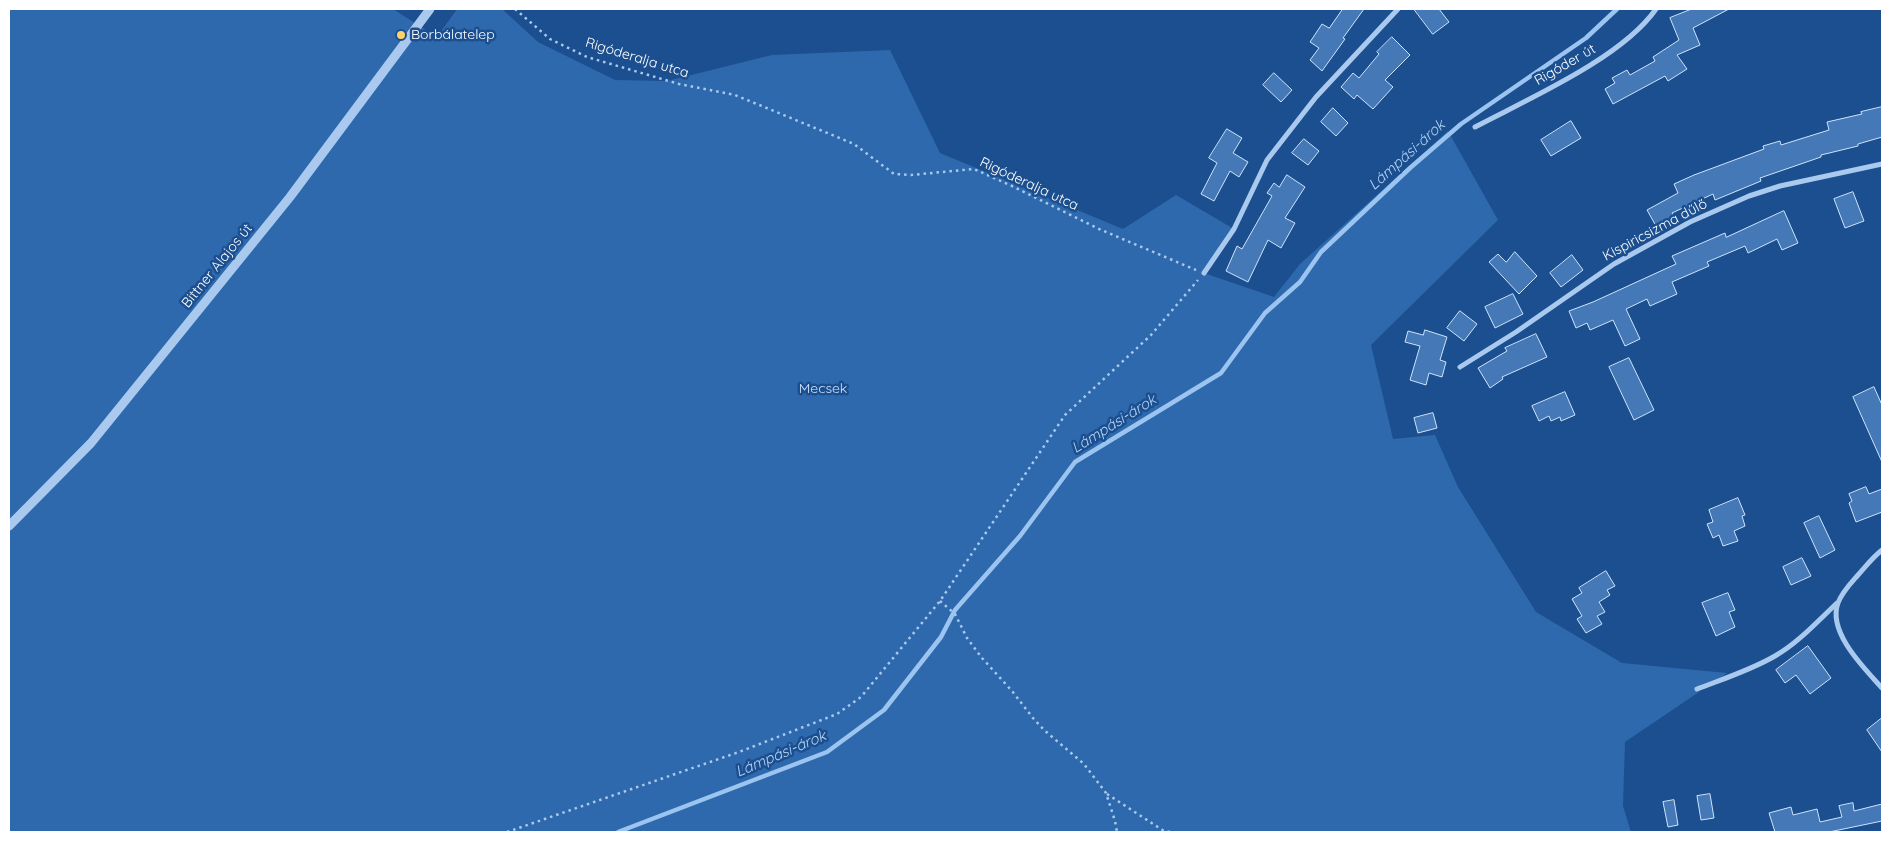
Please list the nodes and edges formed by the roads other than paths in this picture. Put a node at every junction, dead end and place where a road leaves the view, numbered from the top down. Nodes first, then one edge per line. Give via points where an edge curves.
1 (430, 9) edge
2 (1398, 9) edge
3 (1656, 9) edge
4 (1475, 127) dead end
5 (1882, 164) edge
6 (1204, 273) road end
7 (1460, 366) dead end
8 (9, 526) edge
9 (1882, 550) edge
10 (1837, 604) junction
11 (1882, 688) edge
12 (1697, 689) dead end

1 - 8 street, Bittner Alajos út via 290,197 91,443
2 - 6 street via 1316,97 1267,160 1234,229
3 - 4 street, Rigóder út via 1627,39 1590,65
5 - 7 street, Kispiricsizma dűlő via 1780,186 1748,196 1690,222 1614,264 1516,332
9 - 10 street via 1850,584
10 - 11 street via 1842,638
10 - 12 street via 1776,656

